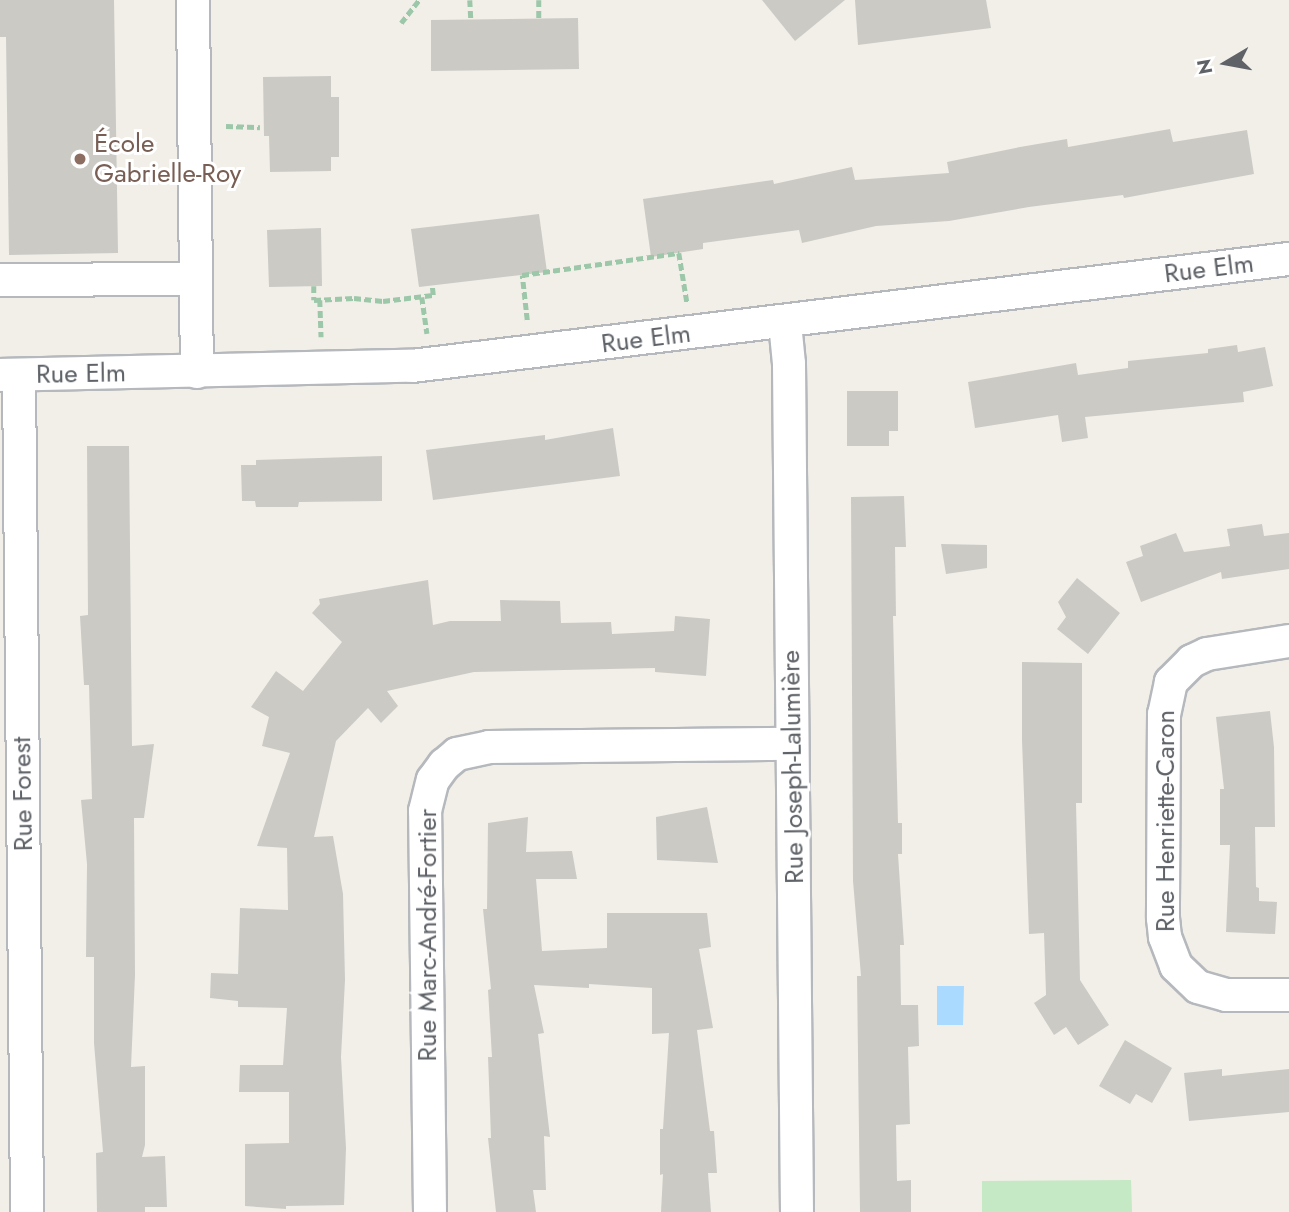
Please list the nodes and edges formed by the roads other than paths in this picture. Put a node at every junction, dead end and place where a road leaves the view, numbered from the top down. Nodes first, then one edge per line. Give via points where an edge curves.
1 (193, 0) edge
2 (1289, 259) edge
3 (197, 279) junction
4 (0, 280) edge
5 (785, 323) junction
6 (197, 372) junction
7 (9, 375) edge
8 (1289, 641) edge
9 (792, 744) junction
10 (1289, 995) edge
11 (27, 1212) edge
12 (430, 1212) edge
13 (797, 1212) edge

1 - 3 street
2 - 5 street, Rue Elm
3 - 4 street
3 - 6 street
5 - 6 street, Rue Elm via 412,366
5 - 9 street, Rue Joseph-Lalumière
6 - 7 street, Rue Elm
7 - 11 street, Rue Forest
8 - 10 street, Rue Henriette-Caron via 1207,654 1192,660 1171,682 1164,714 1163,918 1176,966 1198,987 1226,995
9 - 12 street, Rue Marc-André-Fortier via 489,747 457,754 444,765 433,780 425,811
9 - 13 street, Rue Joseph-Lalumière

